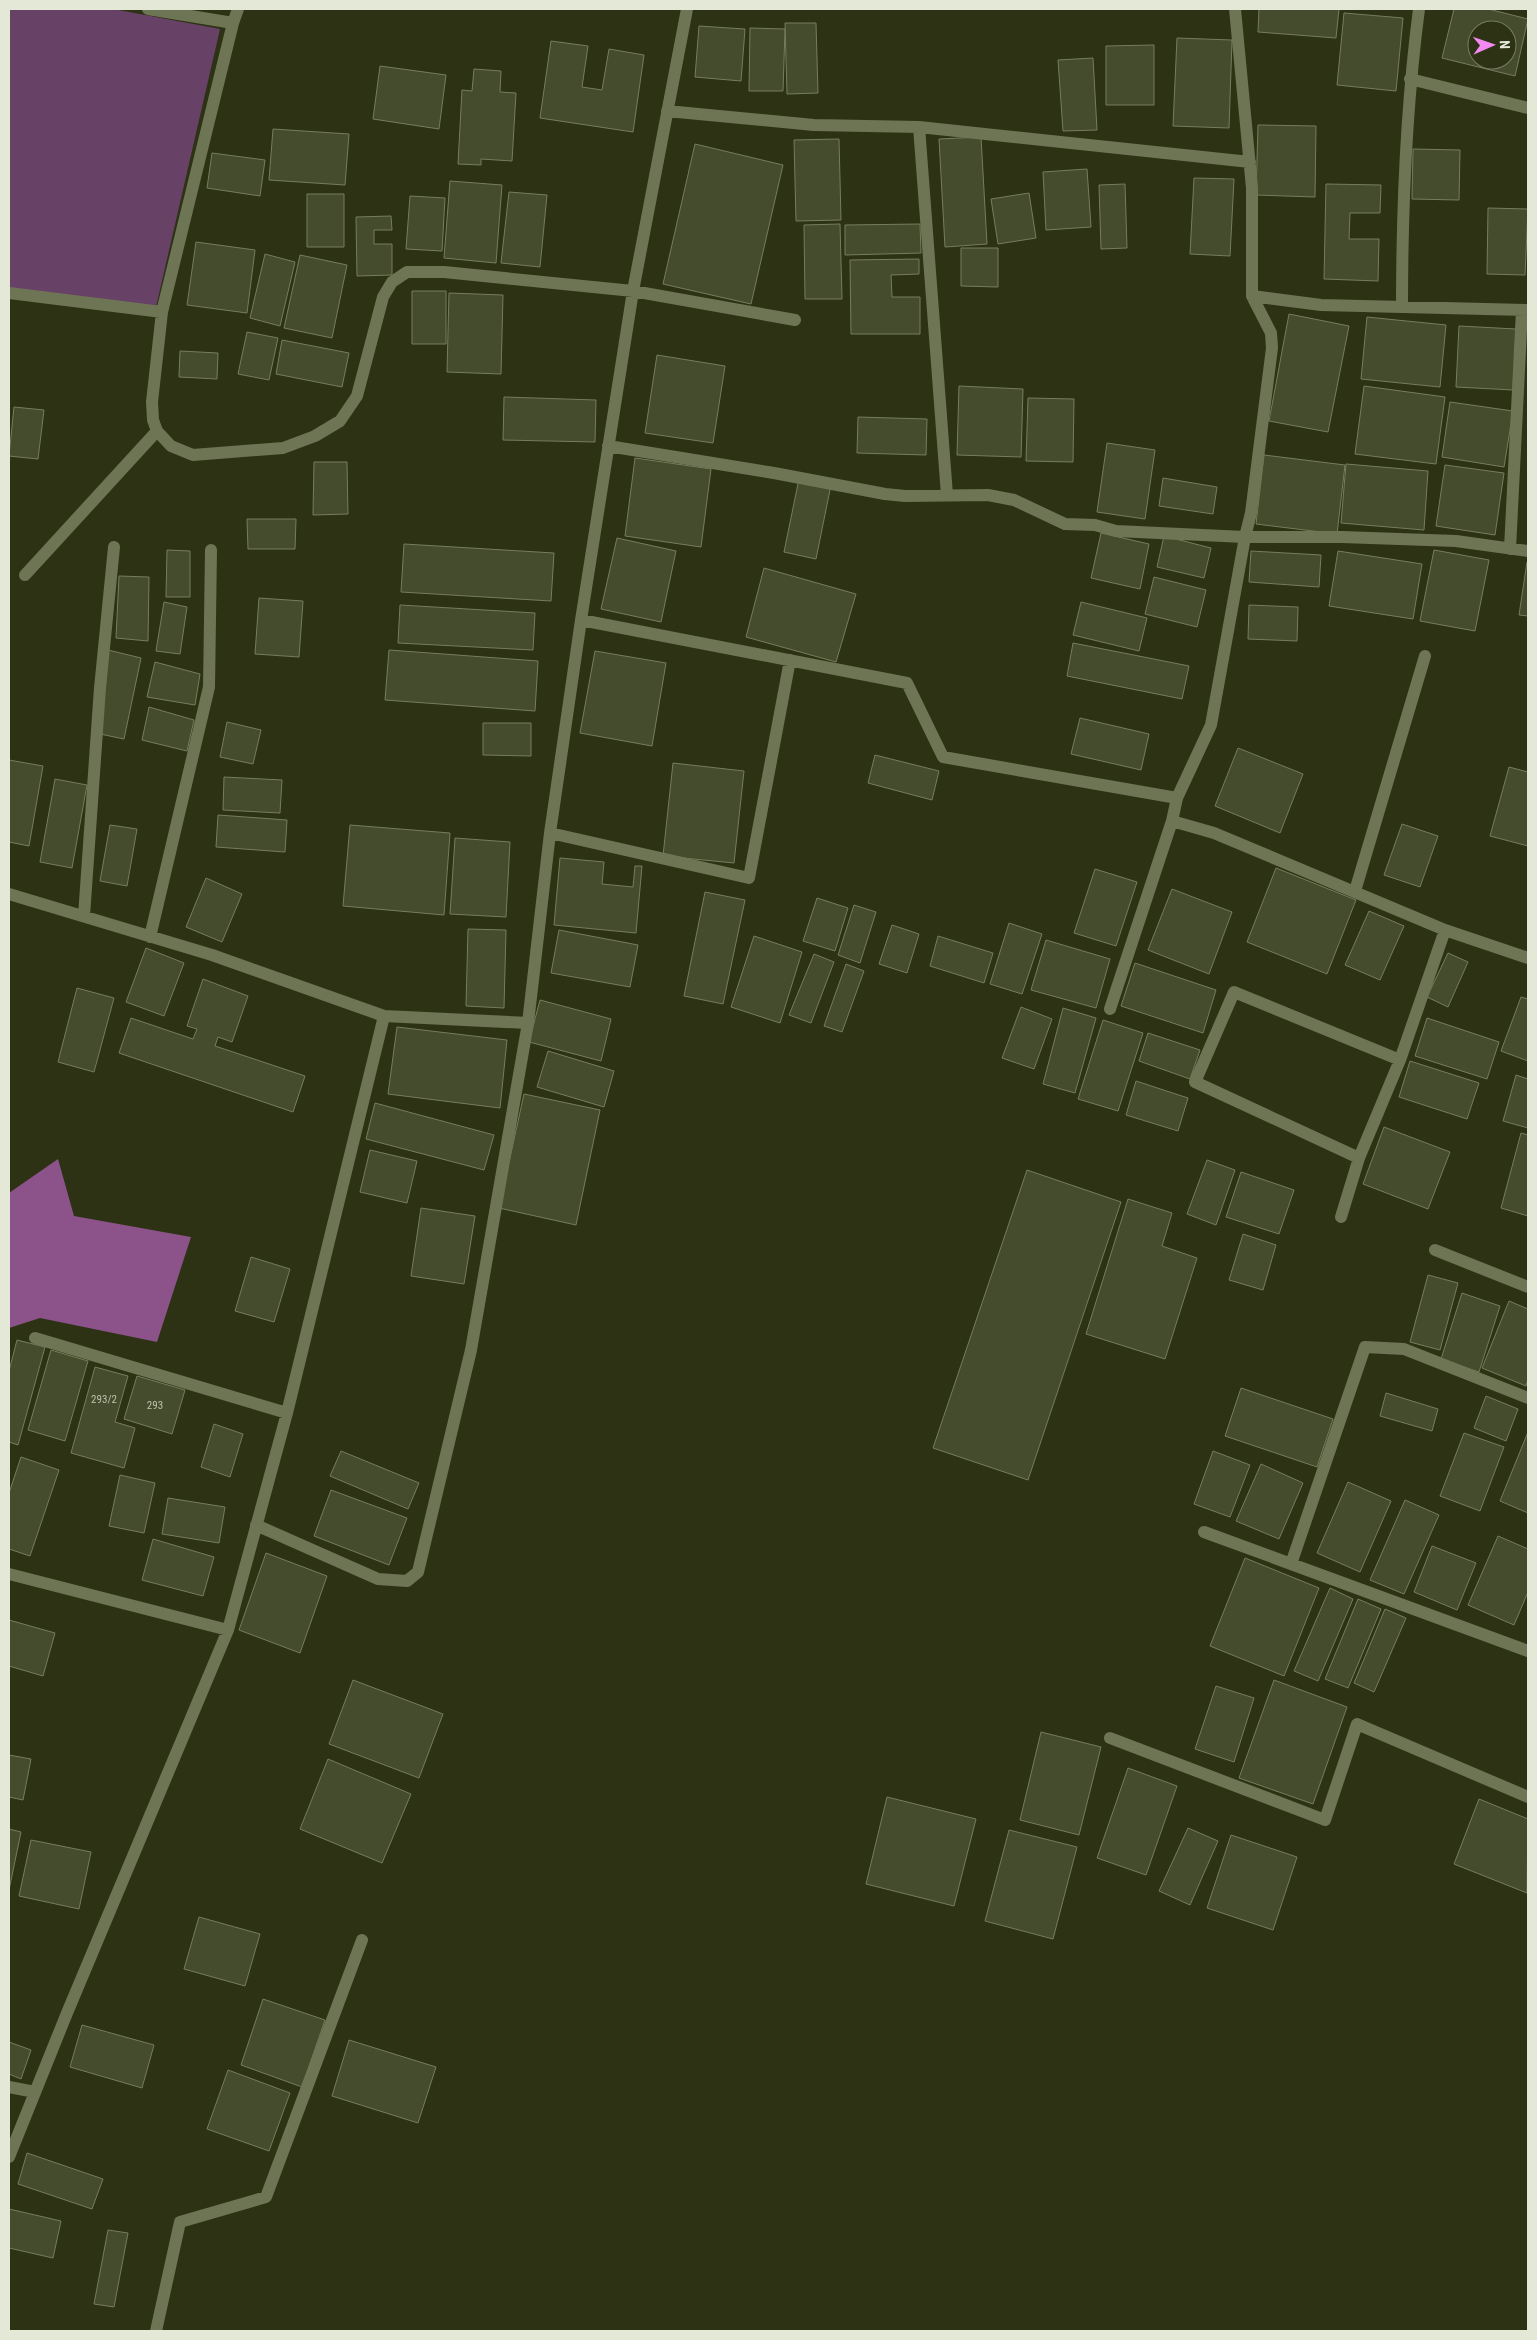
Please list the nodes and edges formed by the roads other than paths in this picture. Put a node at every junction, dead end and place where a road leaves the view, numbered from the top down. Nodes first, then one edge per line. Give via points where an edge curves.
1 (148, 9) edge
2 (238, 9) edge
3 (687, 9) edge
4 (1236, 9) edge
5 (1419, 9) edge
6 (233, 23) junction
7 (1410, 79) junction
8 (1528, 108) edge
9 (667, 112) junction
10 (919, 127) junction
11 (1250, 162) junction
12 (633, 291) junction
13 (9, 293) edge
14 (1252, 296) junction
15 (1402, 307) junction
16 (1525, 310) edge
17 (162, 312) junction
18 (795, 320) dead end
19 (157, 431) junction
20 (608, 446) junction
21 (947, 495) junction
22 (1245, 537) junction
23 (114, 547) dead end
24 (1510, 549) junction
25 (211, 550) dead end
26 (1528, 551) edge
27 (25, 576) dead end
28 (581, 620) junction
29 (1425, 656) dead end
30 (790, 660) junction
31 (1177, 798) junction
32 (1172, 821) junction
33 (550, 833) junction
34 (1355, 891) junction
35 (9, 894) edge
36 (84, 916) junction
37 (1445, 930) junction
38 (150, 937) junction
39 (1528, 958) edge
40 (1110, 1008) dead end
41 (384, 1016) junction
42 (528, 1023) junction
43 (1400, 1060) junction
44 (1359, 1158) junction
45 (1341, 1217) dead end
46 (1435, 1250) dead end
47 (1528, 1287) edge
48 (35, 1338) dead end
49 (1528, 1398) edge
50 (287, 1413) junction
51 (256, 1525) junction
52 (1204, 1532) dead end
53 (1291, 1564) junction
54 (9, 1574) edge
55 (228, 1630) junction
56 (1528, 1651) edge
57 (1110, 1738) dead end
58 (1528, 1797) edge
59 (362, 1940) dead end
60 (9, 2086) edge
61 (35, 2092) junction
62 (9, 2157) edge
63 (156, 2331) edge

1 - 6 street
2 - 6 street
3 - 9 street
4 - 11 street
5 - 7 street
6 - 17 street
7 - 8 street
7 - 15 street via 1402,211
9 - 10 street via 814,125
9 - 12 street
10 - 11 street
10 - 21 street
11 - 14 street
12 - 18 street
12 - 19 street via 444,272 407,272 392,282 383,297 358,396 340,421 315,436 283,448 193,455 171,446
12 - 20 street
13 - 17 street
14 - 15 street via 1321,304
14 - 22 street via 1271,333 1272,348 1251,513
15 - 16 street
16 - 24 street
17 - 19 street via 152,402
19 - 27 street
20 - 21 street via 885,494
20 - 28 street
21 - 22 street via 988,495 1014,500 1065,524 1095,525 1116,531
22 - 24 street via 1456,541
22 - 31 street via 1210,725
23 - 36 street via 100,688
24 - 26 street
25 - 38 street via 209,687
28 - 30 street
28 - 33 street
29 - 34 street
30 - 31 street via 907,683 943,757
30 - 33 street via 749,878
31 - 32 street
32 - 34 street via 1214,833
32 - 40 street
33 - 42 street
34 - 37 street
35 - 36 street
36 - 38 street
37 - 39 street
37 - 43 street
38 - 41 street via 212,955
41 - 42 street
41 - 50 street
42 - 51 street via 471,1350 418,1572 408,1581 378,1579
43 - 44 street
43 - 44 street via 1234,992 1194,1082
44 - 45 street
46 - 47 street
48 - 50 street
49 - 53 street via 1404,1349 1365,1347
50 - 51 street
51 - 55 street
52 - 53 street
53 - 56 street
54 - 55 street
55 - 61 street
57 - 58 street via 1325,1820 1357,1724
59 - 63 street via 266,2197 180,2222
60 - 61 street
61 - 62 street

